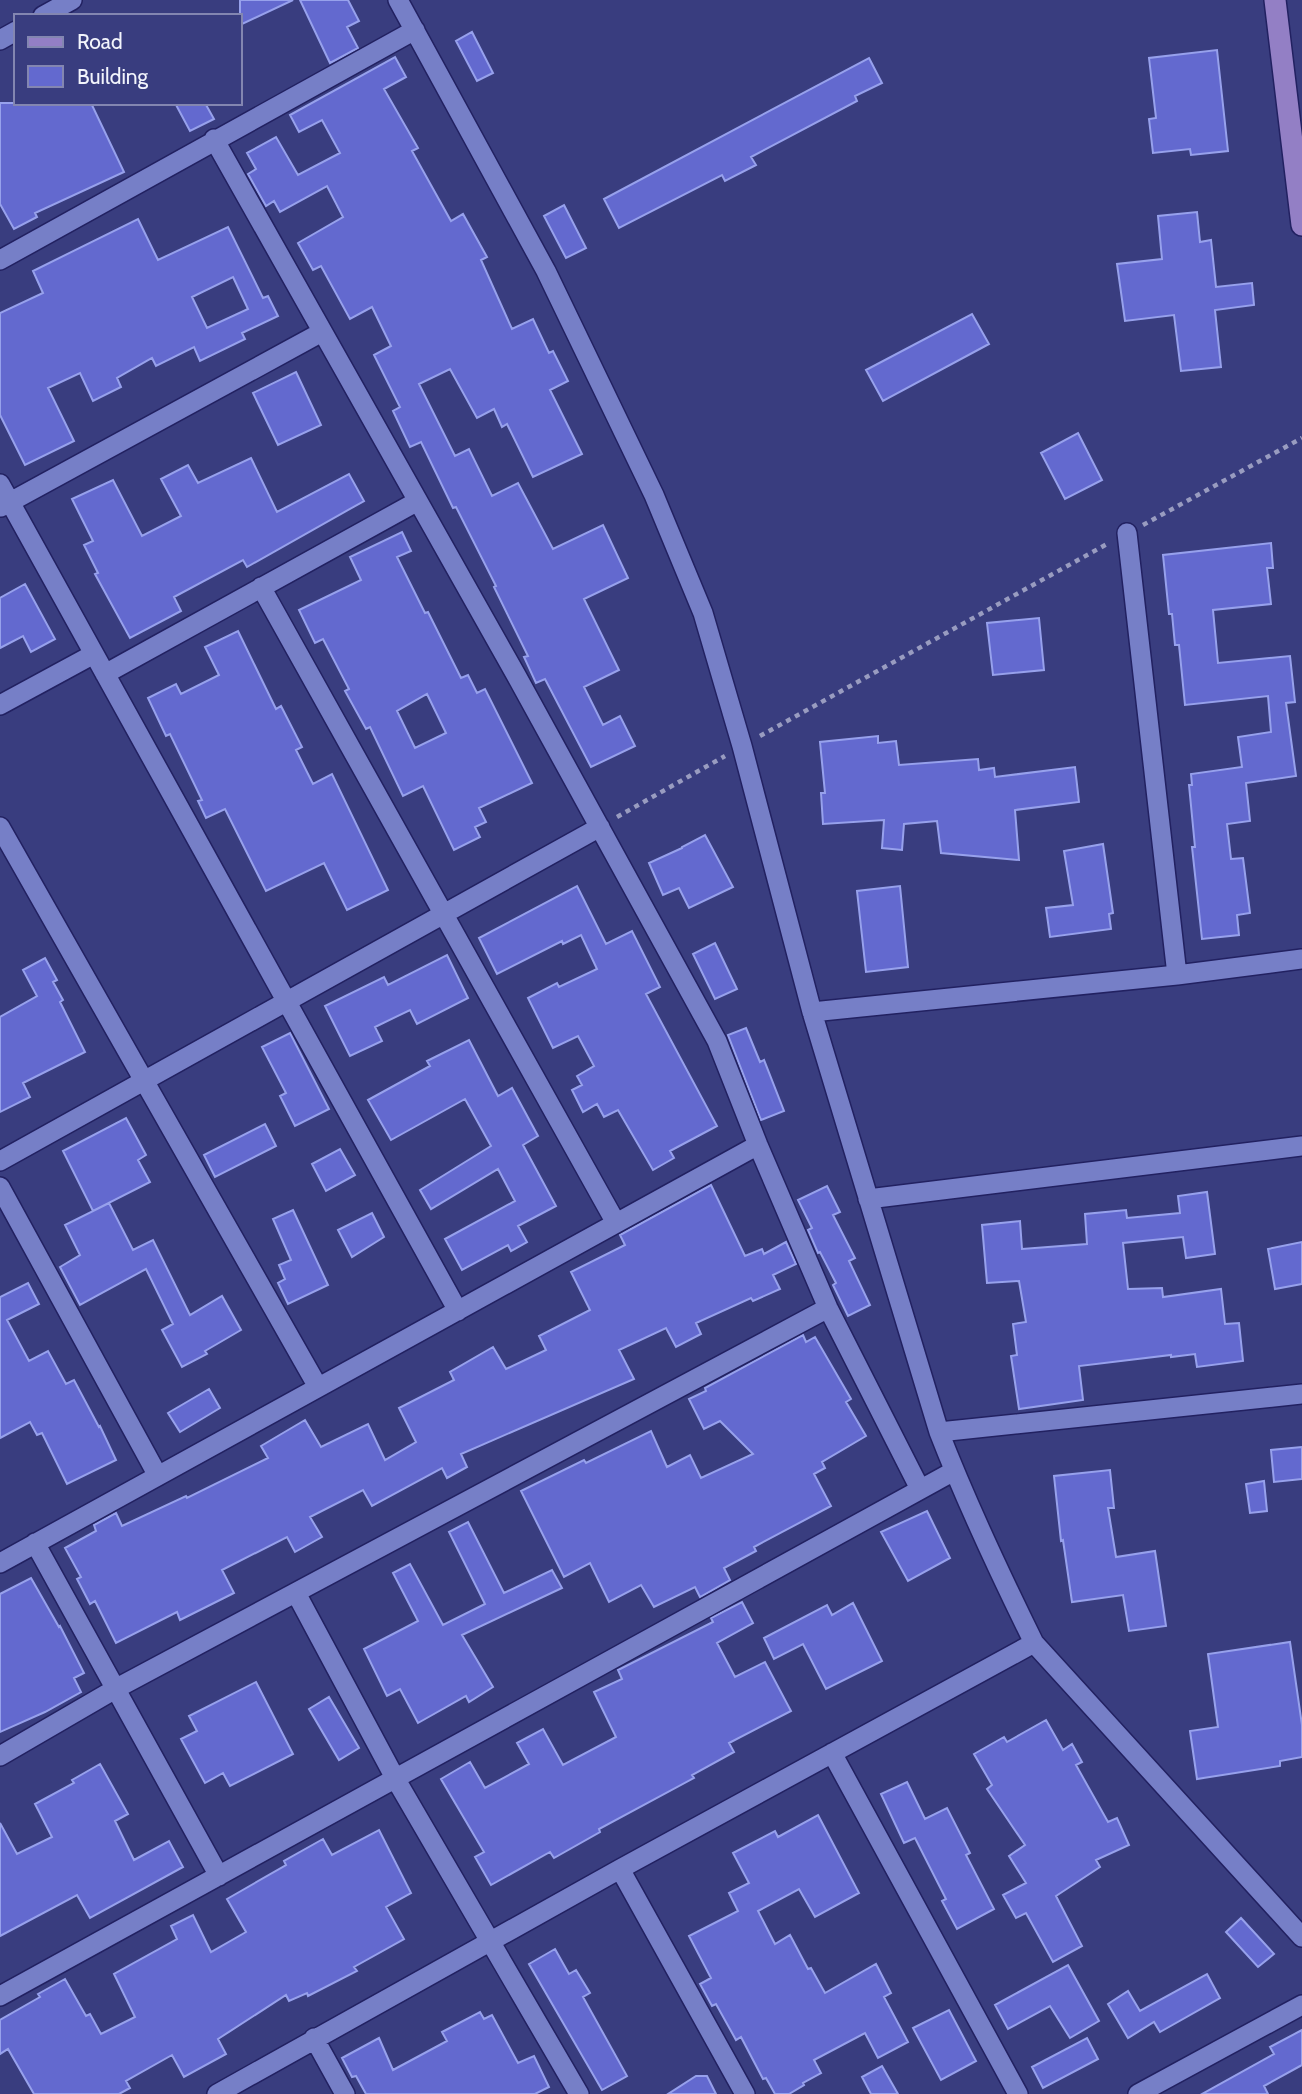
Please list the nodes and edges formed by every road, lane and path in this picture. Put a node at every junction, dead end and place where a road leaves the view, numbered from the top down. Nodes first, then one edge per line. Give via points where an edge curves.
1 (72, 0) edge
2 (398, 0) edge
3 (1276, 0) edge
4 (47, 14) edge
5 (415, 30) junction
6 (214, 139) junction
7 (1301, 202) edge
8 (1302, 225) edge
9 (0, 260) edge
10 (323, 332) junction
11 (1302, 438) edge
12 (0, 484) edge
13 (418, 501) junction
14 (5, 505) edge
15 (1126, 533) junction
16 (261, 587) junction
17 (94, 654) junction
18 (105, 674) junction
19 (0, 705) edge
20 (742, 746) junction
21 (0, 827) edge
22 (600, 827) junction
23 (444, 913) junction
24 (1302, 959) edge
25 (1177, 975) junction
26 (287, 1002) junction
27 (812, 1012) junction
28 (143, 1081) junction
29 (758, 1145) junction
30 (1302, 1146) edge
31 (0, 1161) edge
32 (0, 1187) edge
33 (868, 1199) junction
34 (616, 1223) junction
35 (828, 1308) junction
36 (458, 1311) junction
37 (318, 1387) junction
38 (1302, 1394) edge
39 (939, 1432) junction
40 (954, 1471) junction
41 (158, 1476) junction
42 (920, 1489) junction
43 (35, 1544) junction
44 (2, 1558) edge
45 (296, 1593) junction
46 (1034, 1643) junction
47 (117, 1688) junction
48 (832, 1753) junction
49 (0, 1756) edge
50 (395, 1778) junction
51 (620, 1869) junction
52 (219, 1876) junction
53 (1302, 1937) edge
54 (489, 1942) junction
55 (0, 1996) edge
56 (1302, 2005) edge
57 (314, 2038) junction
58 (216, 2094) edge
59 (345, 2094) edge
60 (579, 2094) edge
61 (746, 2094) edge
62 (1018, 2094) edge
63 (1138, 2094) edge

1 - 4 street
2 - 5 street
3 - 7 main road
5 - 6 street
5 - 20 street via 546,271 654,495 703,613
6 - 9 street
6 - 10 street
7 - 8 main road
10 - 13 street
10 - 14 street
11 - 15 path
12 - 14 street
13 - 16 street
13 - 22 street
14 - 17 street
15 - 20 path
15 - 25 street
16 - 18 street
16 - 23 street
17 - 18 street
17 - 19 street
18 - 26 street
20 - 22 path
20 - 27 street
21 - 28 street
22 - 23 street
22 - 29 street via 717,1041
23 - 26 street
23 - 34 street
24 - 25 street
25 - 27 street
26 - 28 street
26 - 36 street
27 - 33 street
28 - 31 street
28 - 37 street
29 - 34 street
29 - 35 street
30 - 33 street
32 - 41 street
33 - 39 street
34 - 36 street
35 - 42 street
35 - 45 street
36 - 37 street
37 - 41 street
38 - 39 street
39 - 40 street
40 - 42 street
40 - 46 street
41 - 43 street
42 - 50 street
43 - 44 street
43 - 47 street
45 - 47 street
45 - 50 street
46 - 48 street
46 - 53 street
47 - 49 street
47 - 52 street
48 - 51 street
48 - 62 street
50 - 52 street
50 - 54 street
51 - 54 street
51 - 61 street
52 - 55 street
54 - 57 street
54 - 60 street
56 - 63 street
57 - 58 street
57 - 59 street

